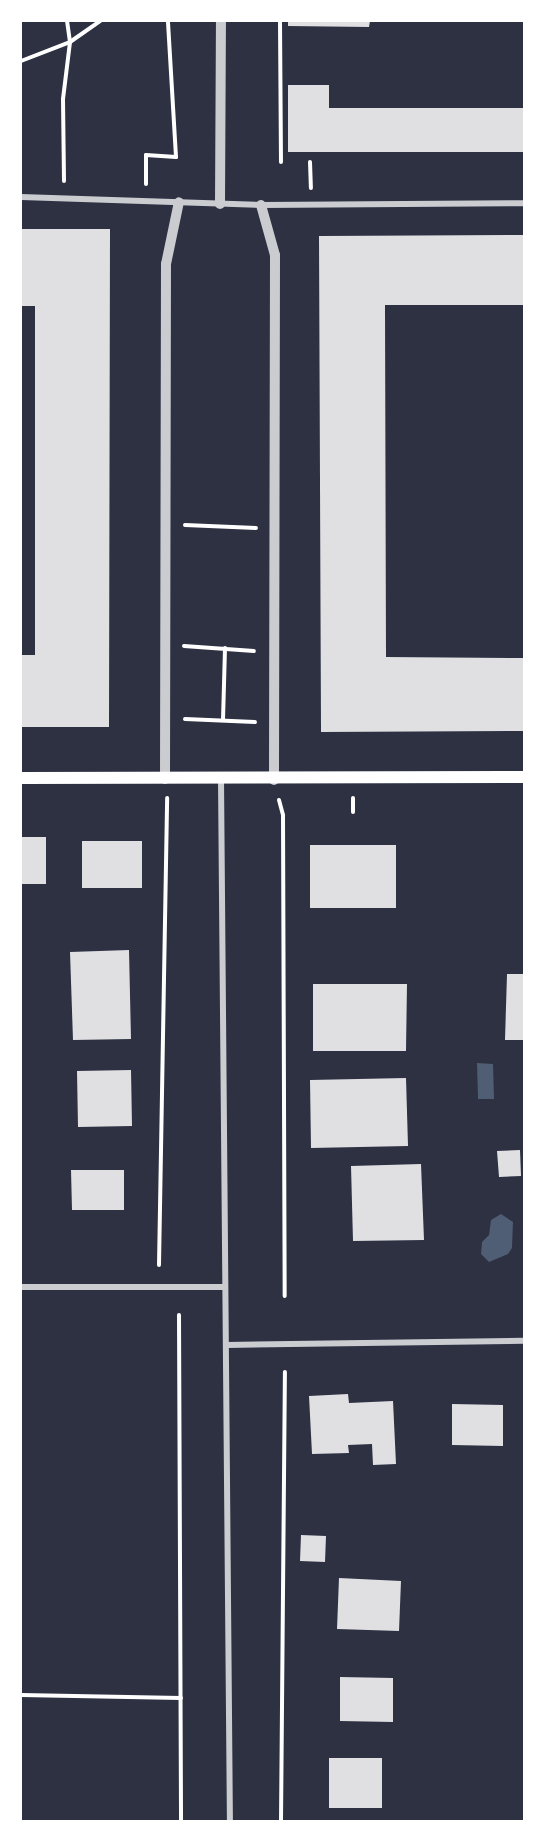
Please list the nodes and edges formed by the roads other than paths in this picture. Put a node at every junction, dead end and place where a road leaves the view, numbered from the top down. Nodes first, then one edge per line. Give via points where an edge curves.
1 (221, 21) edge
2 (21, 197) edge
3 (179, 202) junction
4 (524, 203) edge
5 (220, 204) junction
6 (261, 205) junction
7 (524, 777) edge
8 (21, 778) edge
9 (165, 779) junction
10 (221, 779) junction
11 (274, 780) junction
12 (21, 1287) edge
13 (224, 1287) junction
14 (524, 1341) edge
15 (227, 1345) junction
16 (230, 1821) edge

1 - 5 street
2 - 3 street
3 - 5 street
3 - 9 street via 166,264
4 - 6 street
5 - 6 street
6 - 11 street via 275,255
7 - 11 main road
8 - 9 main road
9 - 10 main road
10 - 11 main road
10 - 13 street
12 - 13 street
13 - 15 street
14 - 15 street
15 - 16 street

